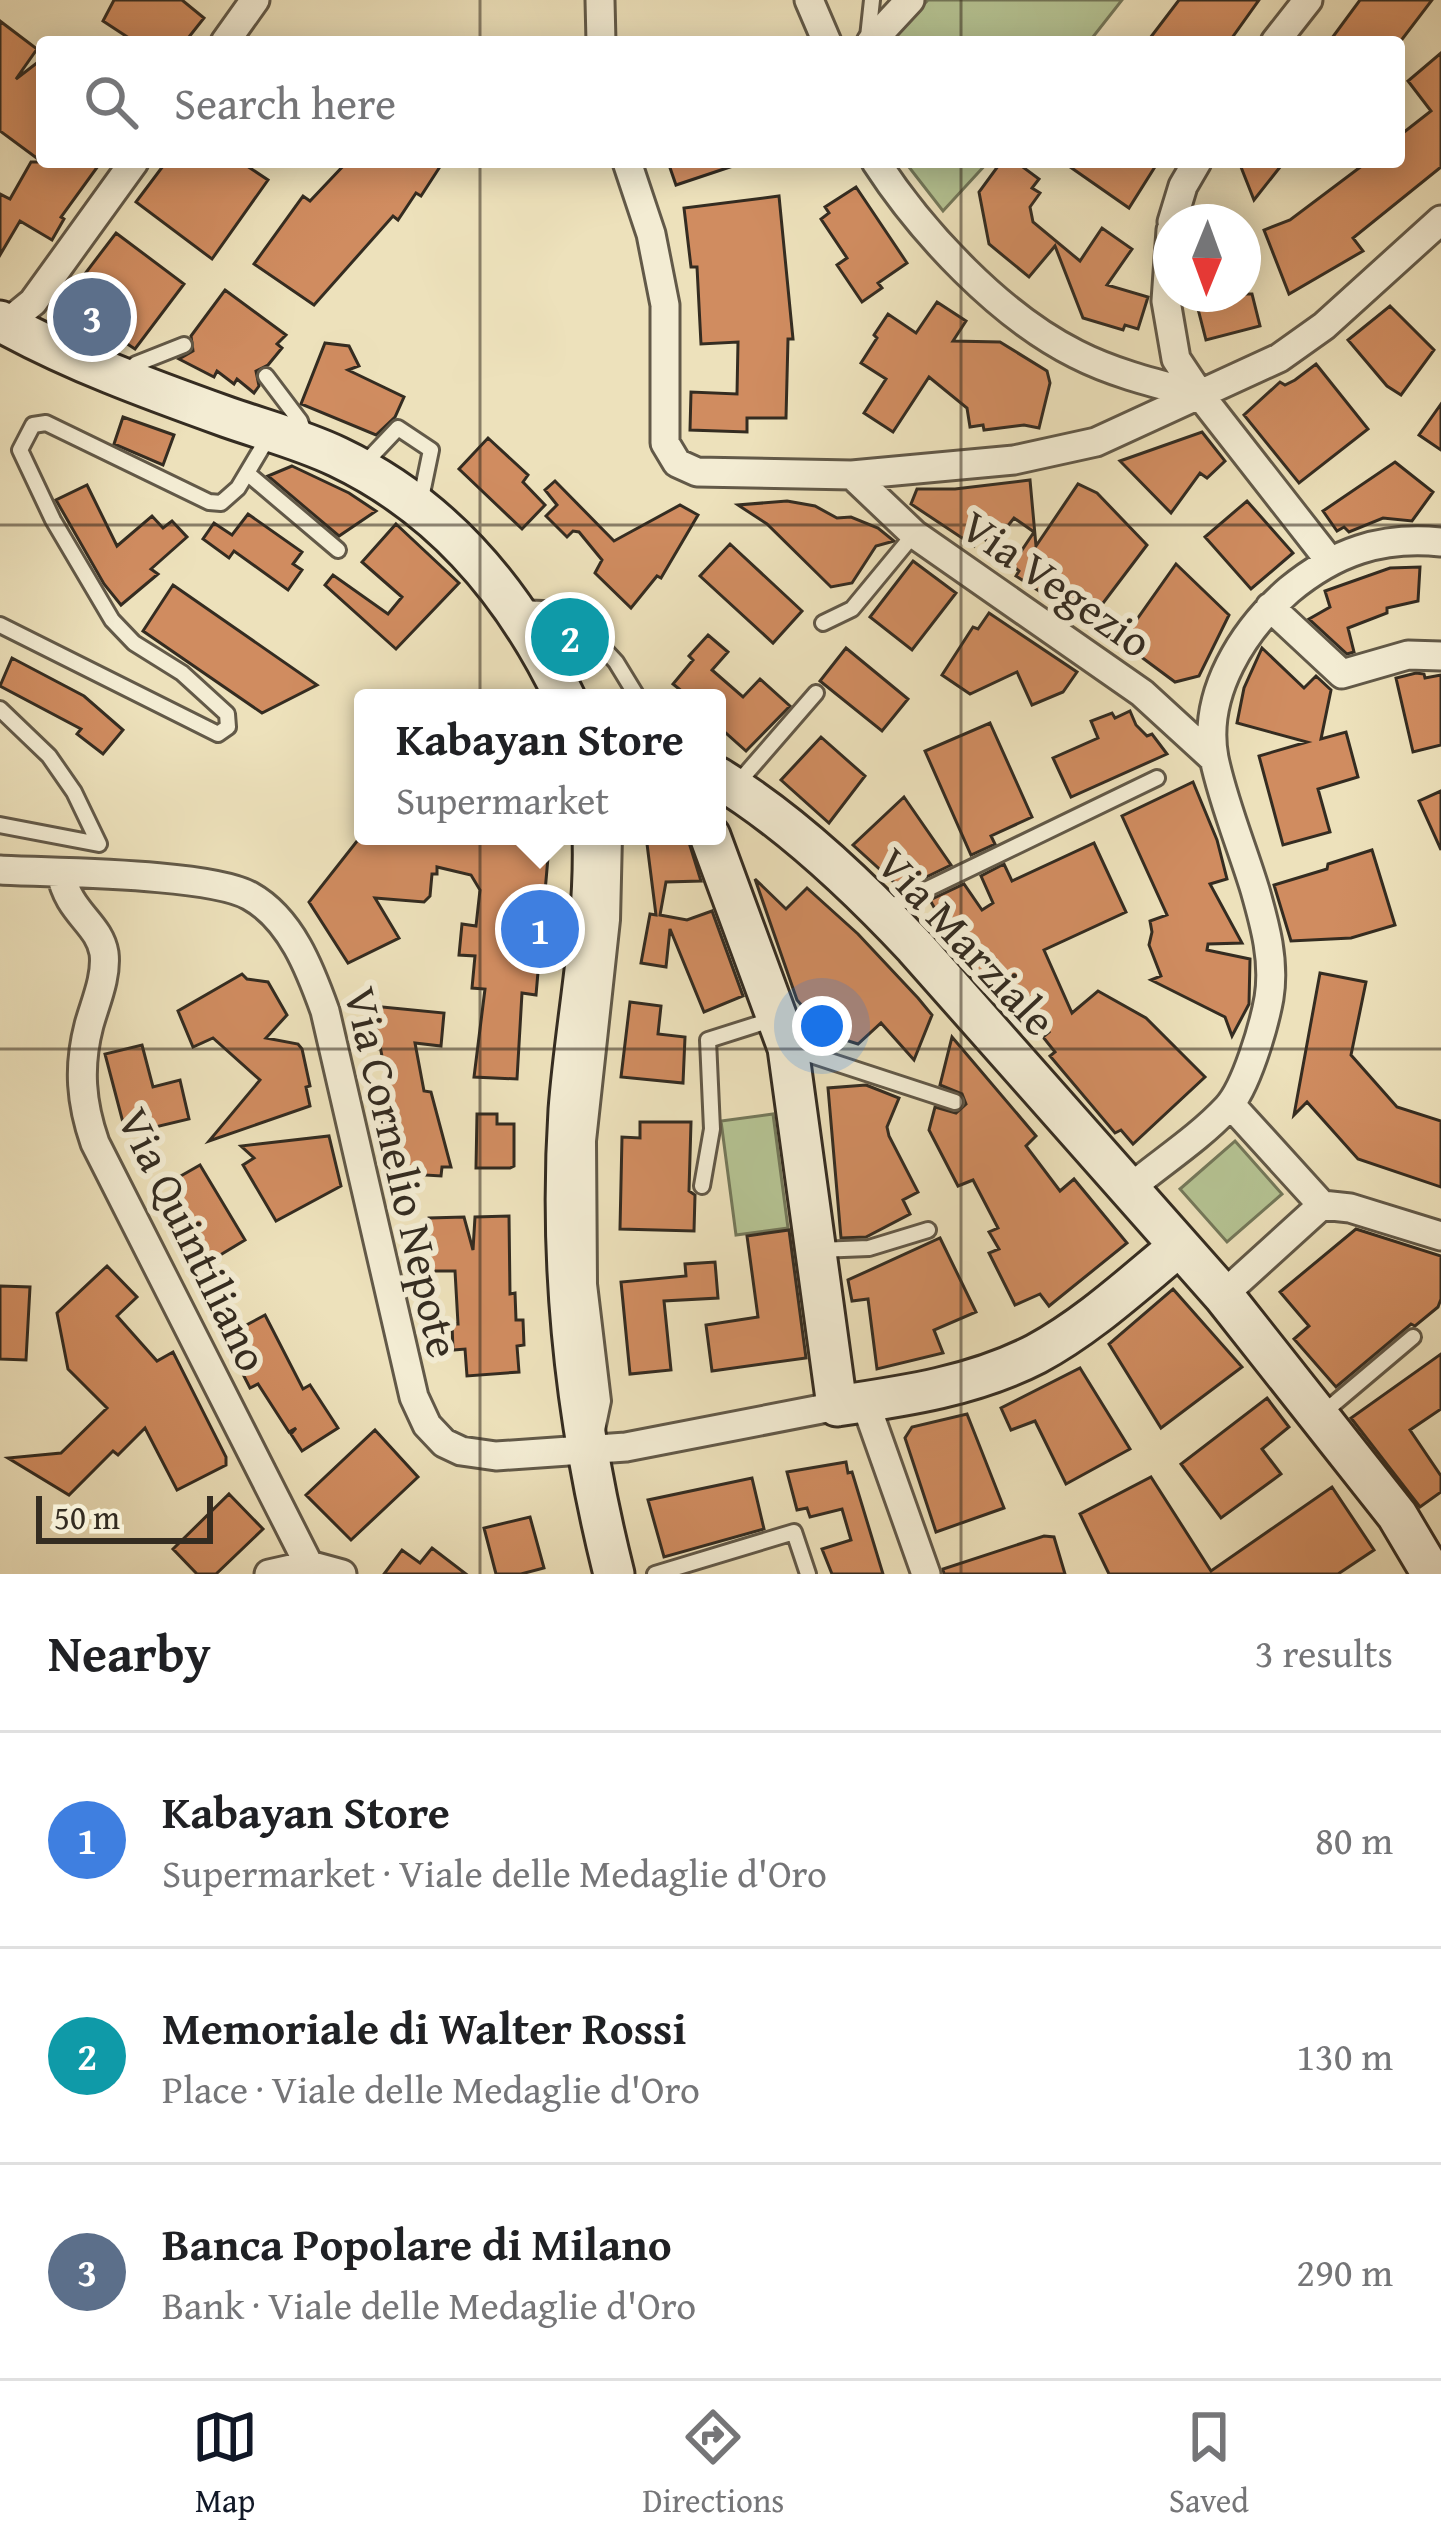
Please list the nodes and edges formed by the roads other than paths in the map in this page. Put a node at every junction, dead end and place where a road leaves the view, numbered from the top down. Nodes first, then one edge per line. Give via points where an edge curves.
1 (255, 0) edge
2 (600, 0) edge
3 (809, 0) edge
4 (872, 0) edge
5 (910, 0) edge
6 (1308, 0) edge
7 (228, 36) edge
8 (601, 36) edge
9 (824, 36) edge
10 (869, 36) edge
11 (875, 36) edge
12 (1280, 36) edge
13 (130, 168) edge
14 (629, 168) edge
15 (880, 168) edge
16 (1194, 168) edge
17 (1178, 204) edge
18 (1441, 220) edge
19 (1168, 312) edge
20 (2, 325) edge
21 (184, 345) dead end
22 (266, 376) dead end
23 (122, 379) junction
24 (1200, 395) junction
25 (272, 432) junction
26 (309, 445) junction
27 (360, 468) junction
28 (247, 473) junction
29 (852, 476) junction
30 (419, 508) junction
31 (914, 534) junction
32 (1441, 542) edge
33 (338, 550) dead end
34 (1329, 560) junction
35 (1270, 607) junction
36 (514, 608) junction
37 (824, 623) dead end
38 (0, 625) edge
39 (603, 646) junction
40 (1441, 656) edge
41 (585, 663) dead end
42 (560, 689) edge
43 (632, 689) edge
44 (816, 693) dead end
45 (0, 709) edge
46 (1214, 759) junction
47 (1157, 778) dead end
48 (726, 781) edge
49 (726, 783) edge
50 (0, 825) edge
51 (593, 845) edge
52 (614, 845) edge
53 (713, 845) edge
54 (0, 870) edge
55 (61, 873) junction
56 (881, 911) junction
57 (782, 1033) junction
58 (955, 1102) dead end
59 (1231, 1106) junction
60 (702, 1186) dead end
61 (1128, 1190) junction
62 (1322, 1205) junction
63 (928, 1230) dead end
64 (1441, 1236) edge
65 (1178, 1246) junction
66 (818, 1250) junction
67 (1223, 1294) junction
68 (1413, 1337) dead end
69 (851, 1404) junction
70 (1320, 1417) junction
71 (588, 1451) junction
72 (309, 1565) junction
73 (269, 1574) edge
74 (342, 1574) edge
75 (614, 1574) edge
76 (655, 1574) edge
77 (808, 1574) edge
78 (926, 1574) edge
79 (1432, 1574) edge

1 - 7 street
2 - 8 street
3 - 9 street
4 - 10 lane
5 - 11 street
6 - 12 street
13 - 20 street via 33,302
14 - 29 street via 665,305 665,443 677,463 697,472
15 - 24 street via 950,253 1030,325 1105,367
16 - 17 street
18 - 24 street via 1294,347
19 - 24 street via 1176,359
20 - 23 street
21 - 23 lane via 136,364
22 - 26 lane
23 - 25 street
24 - 29 street via 1061,452
24 - 34 street
25 - 26 street
25 - 28 lane
26 - 27 street
27 - 30 street
27 - 30 lane via 398,428 431,450
28 - 33 lane
28 - 38 lane via 221,503 209,502 46,423 33,424 20,450 112,620 227,714 228,728 218,734
29 - 31 street, Via Vegezio
30 - 36 street
31 - 37 lane via 853,609
31 - 46 street, Via Vegezio via 1142,693
32 - 34 street via 1389,542
34 - 35 street
35 - 40 street via 1336,673 1408,655
35 - 46 street via 1229,665
36 - 39 lane via 568,610
36 - 42 street
39 - 41 lane
39 - 43 lane
44 - 48 lane
45 - 50 lane via 49,756 99,844
46 - 59 street via 1271,963 1264,1022
47 - 56 lane
49 - 56 street, Via Marziale
51 - 71 street via 566,1194
52 - 71 lane via 588,1141 589,1284 604,1401
53 - 57 street
54 - 55 street, Via Cornelio Nepote
55 - 71 street, Via Cornelio Nepote via 238,891 279,921 325,1011 422,1417 444,1443 472,1454
55 - 72 street, Via Quintiliano via 104,958 82,1060 95,1144
56 - 61 street, Via Marziale
57 - 58 lane
57 - 60 lane via 708,1040 712,1129
57 - 66 street
59 - 61 street
59 - 62 street
61 - 65 street, Via Marziale
62 - 64 street
62 - 67 street
63 - 66 lane via 881,1245
65 - 67 street, Via Marziale
65 - 69 street via 1034,1355 965,1382
66 - 69 street
67 - 70 street, Via Marziale
68 - 70 lane
69 - 71 street, Via Cornelio Nepote
69 - 78 street
70 - 79 street, Via Marziale
71 - 75 street
72 - 73 street
72 - 74 street
76 - 77 lane via 794,1532

